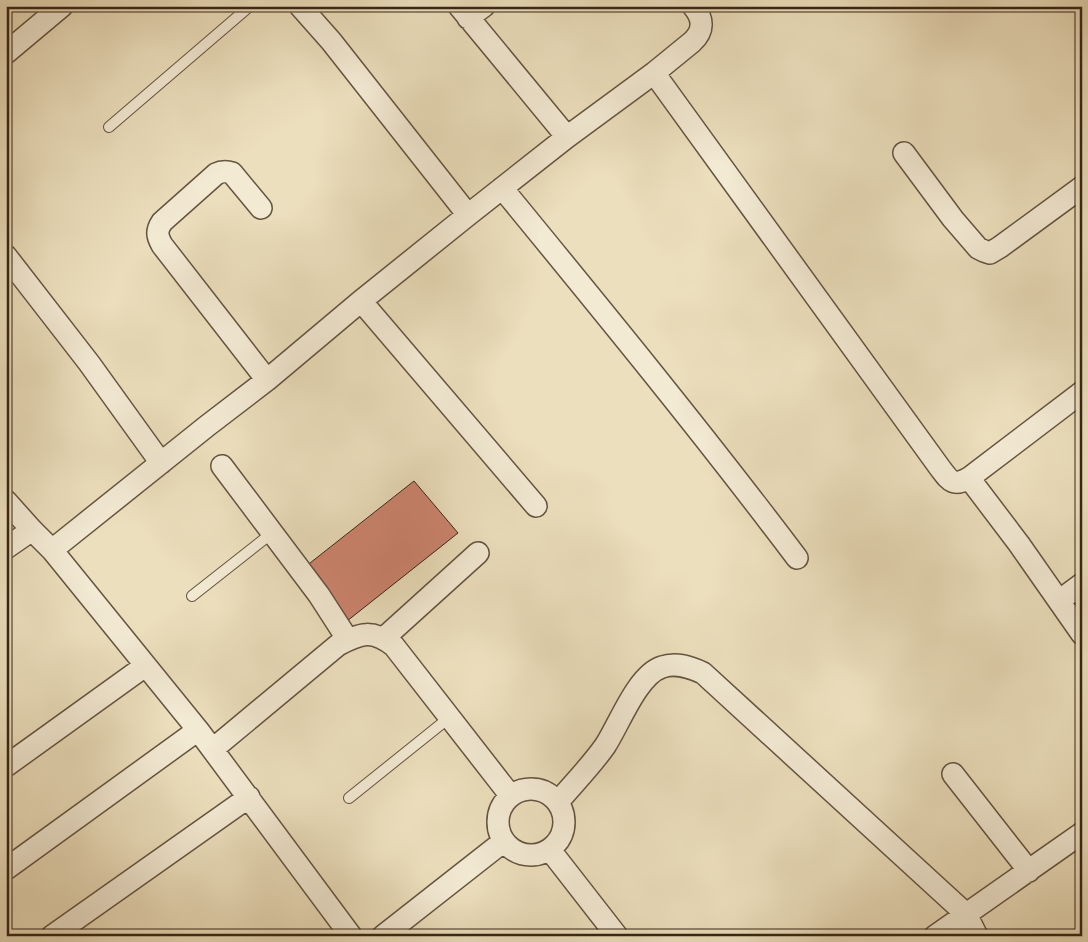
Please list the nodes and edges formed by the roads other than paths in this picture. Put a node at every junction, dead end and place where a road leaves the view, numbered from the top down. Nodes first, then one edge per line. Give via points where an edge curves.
1 (62, 6) edge
2 (250, 6) edge
3 (300, 6) edge
4 (693, 6) edge
5 (470, 10) edge
6 (6, 53) edge
7 (654, 73) junction
8 (109, 127) dead end
9 (567, 136) junction
10 (904, 153) dead end
11 (1082, 187) edge
12 (502, 188) junction
13 (262, 208) dead end
14 (468, 214) junction
15 (6, 256) edge
16 (361, 301) junction
17 (267, 380) junction
18 (1082, 392) edge
19 (161, 463) junction
20 (222, 466) dead end
21 (969, 478) junction
22 (6, 501) edge
23 (536, 506) dead end
24 (32, 530) junction
25 (272, 533) junction
26 (6, 548) edge
27 (52, 550) junction
28 (478, 552) dead end
29 (797, 558) dead end
30 (1082, 584) edge
31 (192, 596) dead end
32 (1059, 601) junction
33 (1082, 634) edge
34 (384, 638) junction
35 (348, 640) junction
36 (146, 666) junction
37 (450, 717) junction
38 (198, 730) junction
39 (213, 749) junction
40 (6, 766) edge
41 (953, 774) dead end
42 (510, 795) junction
43 (249, 797) junction
44 (349, 798) dead end
45 (558, 802) junction
46 (1082, 834) edge
47 (504, 841) junction
48 (550, 850) junction
49 (6, 869) edge
50 (1029, 871) junction
51 (966, 914) junction
52 (52, 936) edge
53 (351, 936) edge
54 (383, 936) edge
55 (618, 936) edge
56 (935, 936) edge
57 (977, 936) edge

1 - 6 street
2 - 8 lane
3 - 14 street
4 - 7 street via 701,18 698,36
5 - 9 street
7 - 9 street
7 - 21 street via 940,468 952,482
9 - 12 street
10 - 11 street via 953,219 984,251 1000,247
12 - 14 street
12 - 29 street via 622,334
13 - 17 street via 232,173 221,171 162,222 157,231 162,245
14 - 16 street
15 - 19 street
16 - 17 street
16 - 23 street
17 - 19 street
18 - 21 street
19 - 27 street
20 - 25 street
21 - 32 street
22 - 24 street
24 - 26 street
24 - 27 street
25 - 31 lane
25 - 35 street
27 - 36 street
28 - 34 street
30 - 32 street
32 - 33 street
34 - 35 street via 369,634
34 - 37 street via 394,646
35 - 39 street
36 - 38 street
36 - 40 street
37 - 42 street
37 - 44 lane
38 - 39 street
38 - 49 street
39 - 43 street
41 - 50 street
42 - 45 street via 536,788
42 - 47 street via 498,816 498,830
43 - 52 street
43 - 53 street
45 - 48 street via 564,813 564,826 560,839
45 - 51 street via 605,746 650,673 662,667 690,667 703,673
46 - 50 street
47 - 48 street via 526,855
47 - 54 street
48 - 55 street
50 - 51 street
51 - 56 street
51 - 57 street

